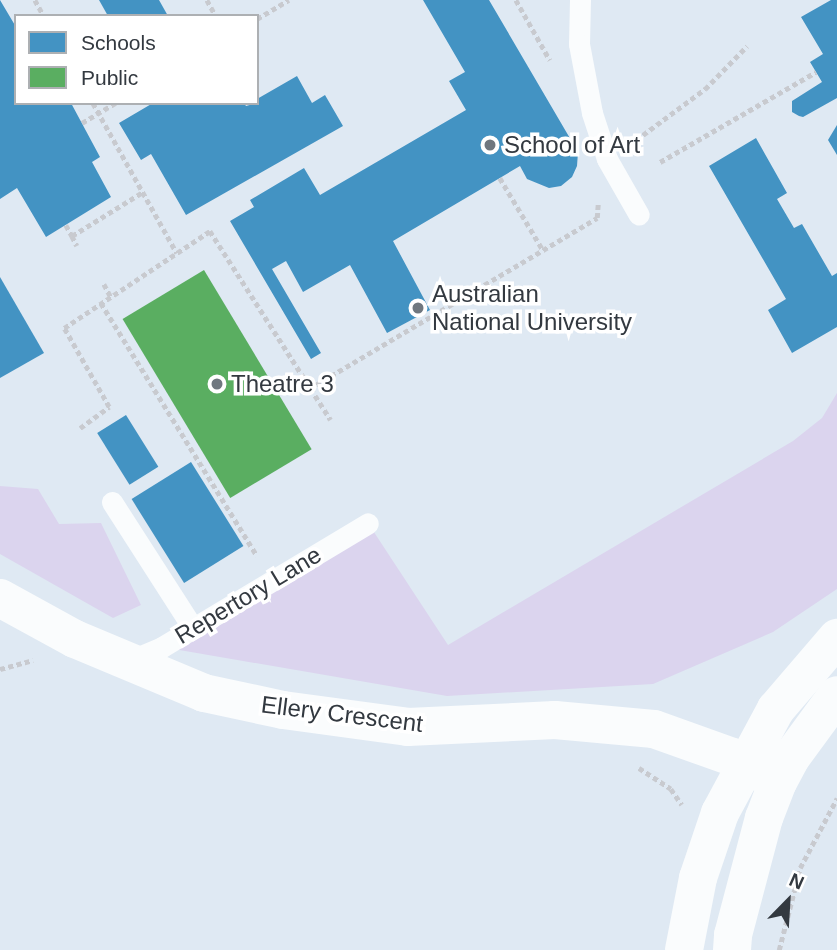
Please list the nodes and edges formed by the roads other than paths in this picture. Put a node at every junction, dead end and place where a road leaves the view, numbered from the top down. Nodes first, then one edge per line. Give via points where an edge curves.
1 (580, 0) edge
2 (639, 215) dead end
3 (112, 502) dead end
4 (368, 523) dead end
5 (2, 602) edge
6 (193, 628) junction
7 (837, 638) edge
8 (125, 662) junction
9 (837, 695) edge
10 (745, 764) junction
11 (778, 782) junction
12 (684, 950) edge
13 (732, 950) edge

1 - 2 lane via 579,44 592,113 607,159
3 - 6 lane
4 - 6 lane, Repertory Lane
5 - 8 street, Ellery Crescent
6 - 8 lane, Repertory Lane
7 - 10 street via 776,709
8 - 10 street, Ellery Crescent via 204,693 283,710 408,727 602,722 654,729
9 - 11 street
10 - 11 street, Ellery Crescent
10 - 12 street via 720,813 698,877
11 - 13 street via 764,818

